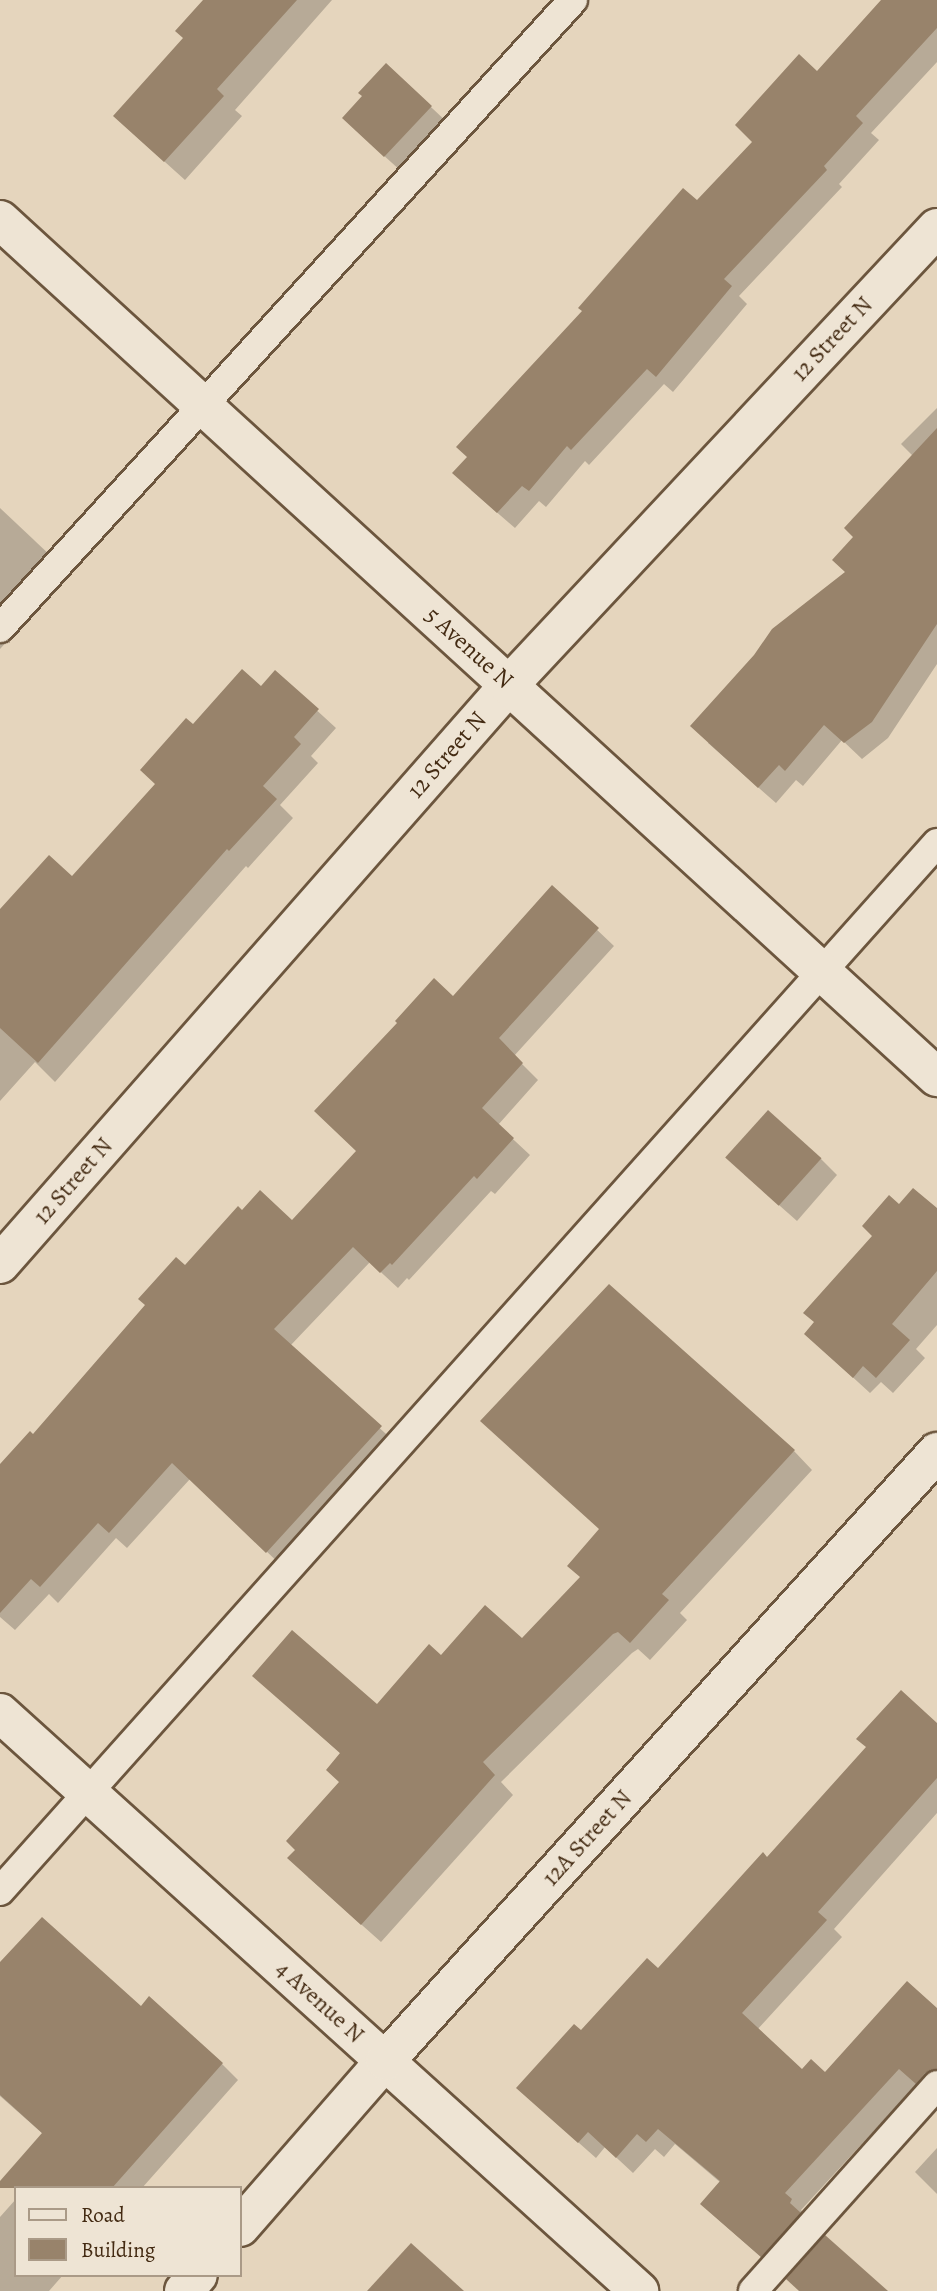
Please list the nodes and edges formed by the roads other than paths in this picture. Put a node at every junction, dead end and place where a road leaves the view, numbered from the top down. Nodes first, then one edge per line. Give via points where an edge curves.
1 (573, 0) edge
2 (0, 220) edge
3 (937, 228) edge
4 (201, 404) junction
5 (0, 628) edge
6 (509, 685) junction
7 (937, 843) edge
8 (821, 971) junction
9 (937, 1077) edge
10 (0, 1265) edge
11 (937, 1452) edge
12 (0, 1713) edge
13 (89, 1793) junction
14 (0, 1891) edge
15 (385, 2061) junction
16 (937, 2085) edge
17 (242, 2225) edge
18 (196, 2277) edge
19 (184, 2291) edge
20 (639, 2291) edge
21 (753, 2291) edge

1 - 4 lane
2 - 4 street, 5 Avenue N
3 - 6 street, 12 Street N
4 - 5 lane
4 - 6 street, 5 Avenue N
6 - 8 street, 5 Avenue N
6 - 10 street, 12 Street N
7 - 8 lane
8 - 9 street, 5 Avenue N
8 - 13 lane
11 - 15 street, 12A Street N
12 - 13 street, 4 Avenue N
13 - 14 lane
13 - 15 street, 4 Avenue N
15 - 17 street, 12A Street N
15 - 20 street, 4 Avenue N
16 - 21 lane
18 - 19 street

